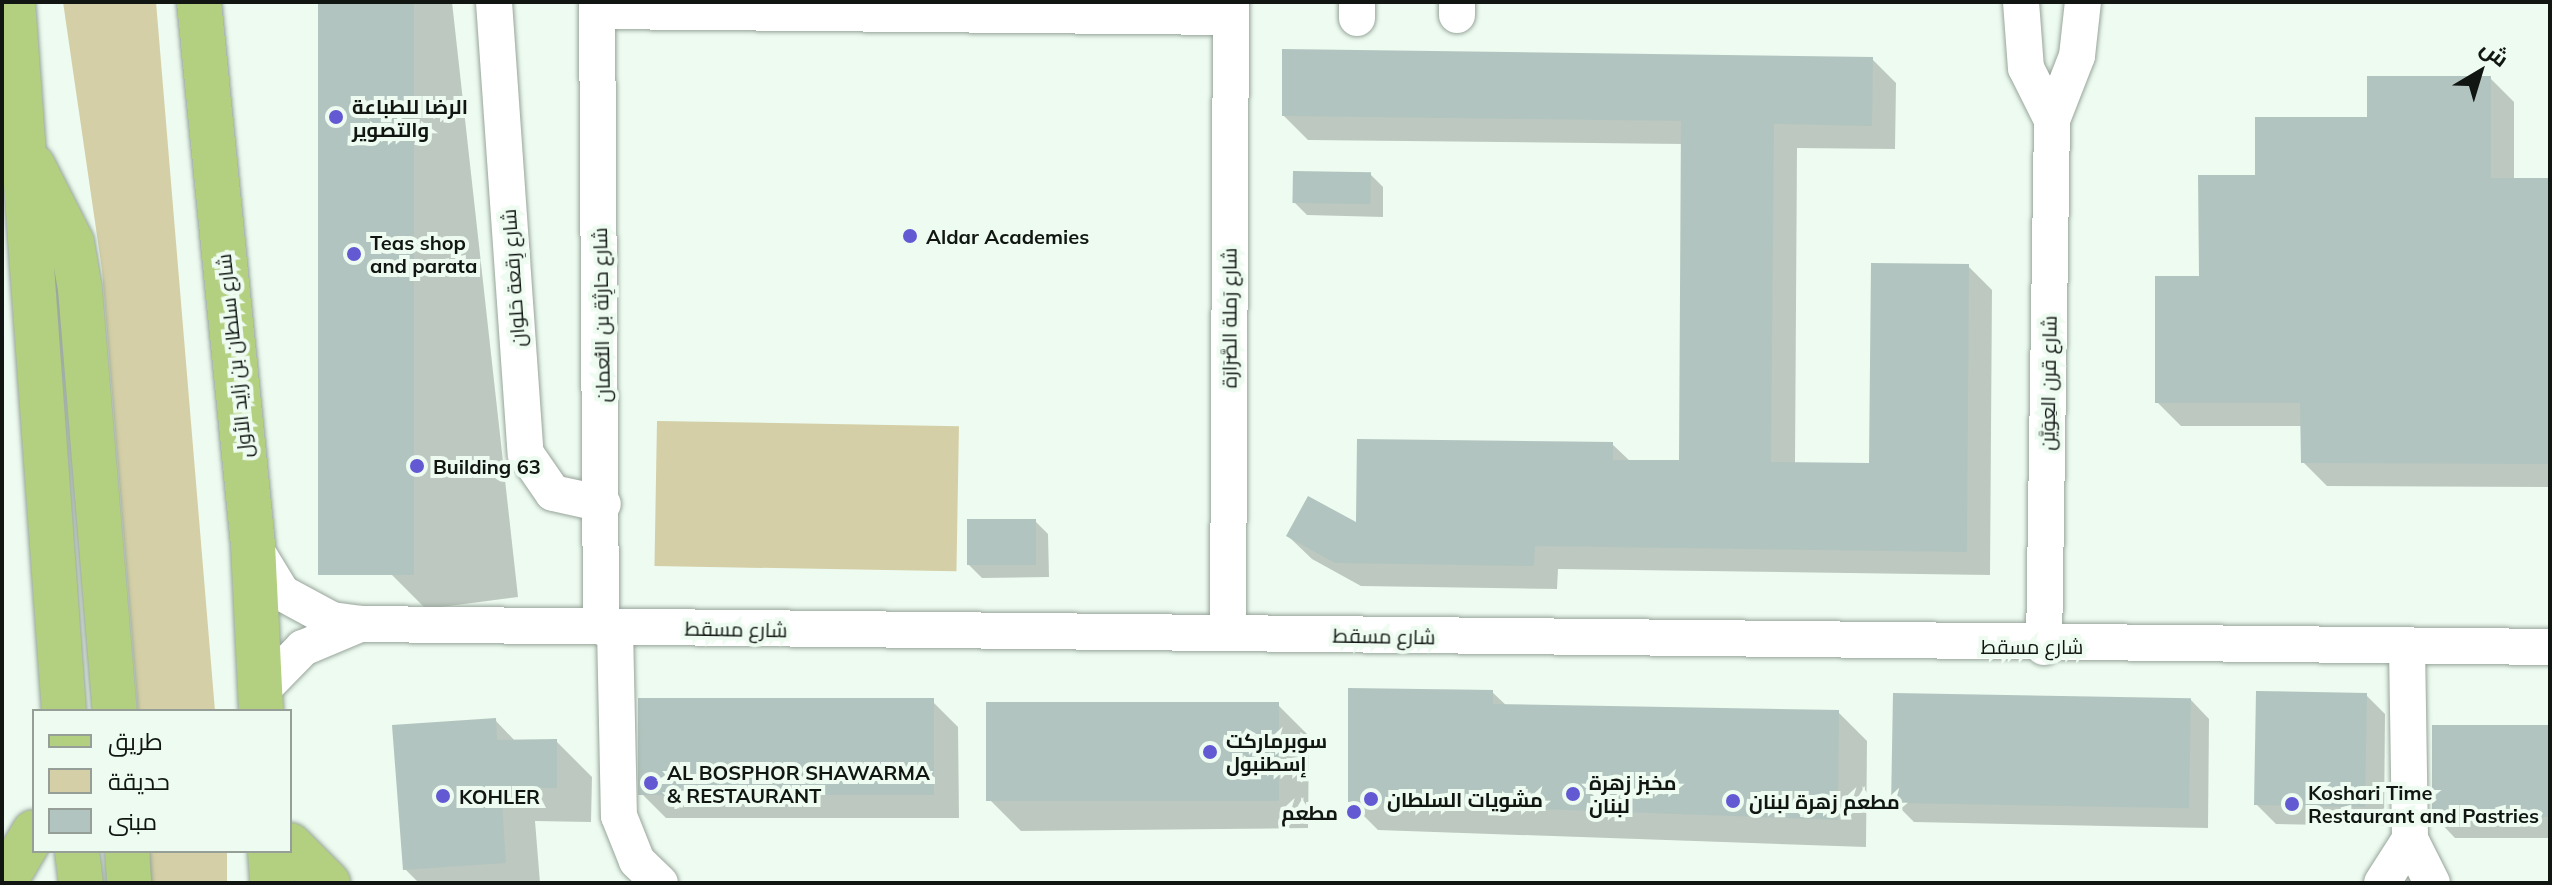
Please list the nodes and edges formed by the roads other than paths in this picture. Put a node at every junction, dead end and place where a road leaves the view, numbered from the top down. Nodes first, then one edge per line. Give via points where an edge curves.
1 (13, 2) edge
2 (199, 2) edge
3 (494, 2) edge
4 (2021, 2) edge
5 (2083, 2) edge
6 (597, 6) edge
7 (1231, 9) edge
8 (2052, 120) junction
9 (25, 154) junction
10 (603, 504) junction
11 (253, 545) junction
12 (360, 624) junction
13 (608, 628) junction
14 (1228, 633) junction
15 (2407, 646) junction
16 (2044, 647) junction
17 (2550, 647) edge
18 (261, 702) edge
19 (64, 709) edge
20 (115, 709) edge
21 (32, 835) edge
22 (2410, 839) junction
23 (292, 847) edge
24 (77, 853) edge
25 (127, 853) edge
26 (270, 853) edge
27 (4, 883) edge
28 (81, 883) edge
29 (129, 883) edge
30 (272, 883) edge
31 (328, 883) edge
32 (660, 883) edge
33 (2382, 883) edge
34 (2432, 883) edge

1 - 9 main road
2 - 11 main road, شارع سلطان بن زايد الأول
3 - 10 street, شارع رِقعة حَلوان via 526,454 553,493
4 - 8 street, شارع قرن العِوَيَّن via 2026,68
5 - 8 street, شارع قرن العِوَيَّن via 2077,56
6 - 7 street
6 - 10 street, شارع حارِثة بن النُّعمان
7 - 14 street, شارع رَملة الصَّرَارَة
8 - 16 street, شارع قرن العِوَيَّن
9 - 19 main road
9 - 20 main road via 72,243 80,289
10 - 13 street, شارع حارِثة بن النُّعمان
11 - 12 street, شارع مسقط via 282,593 332,620
11 - 18 main road, شارع سلطان بن زايد الأول
12 - 13 street, شارع مسقط
12 - 18 street, شارع مسقط via 303,648
13 - 14 street, شارع مسقط
13 - 32 street, شارع حارِثة بن النُّعمان via 619,816 637,861
14 - 16 street, شارع مسقط
15 - 16 street, شارع مسقط
15 - 17 street, شارع مسقط
15 - 22 street
21 - 27 main road
22 - 33 street
22 - 34 street
23 - 31 main road
24 - 28 main road
25 - 29 main road
26 - 30 main road

